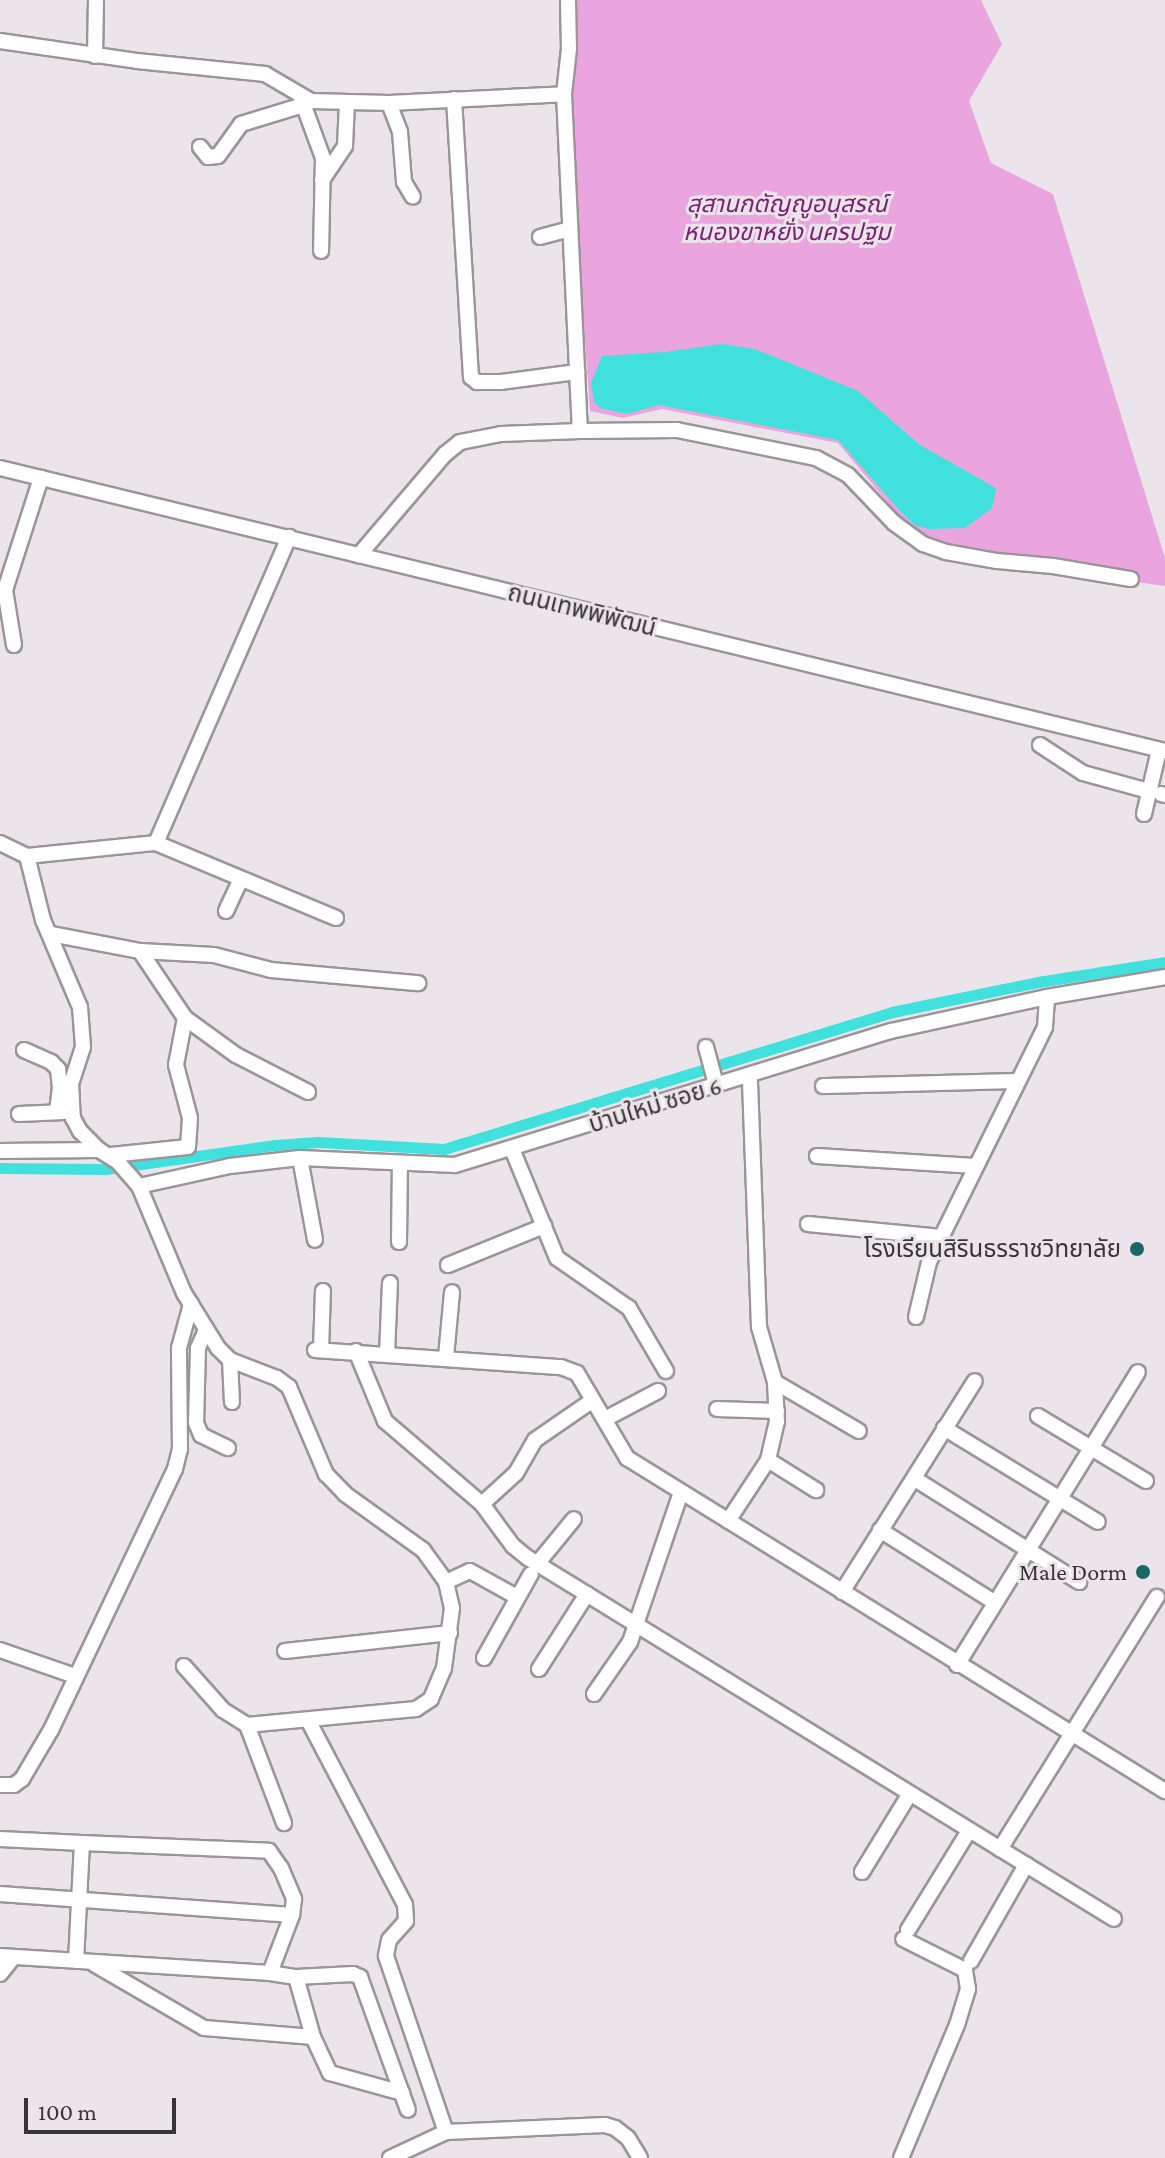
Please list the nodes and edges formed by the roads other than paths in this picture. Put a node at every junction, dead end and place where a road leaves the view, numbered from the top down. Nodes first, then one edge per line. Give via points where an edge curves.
1 (96, 0) edge
2 (568, 0) edge
3 (0, 41) edge
4 (95, 56) junction
5 (564, 94) junction
6 (454, 99) junction
7 (302, 101) junction
8 (347, 102) junction
9 (389, 103) junction
10 (200, 147) dead end
11 (322, 180) junction
12 (413, 197) dead end
13 (569, 229) junction
14 (540, 237) dead end
15 (321, 251) dead end
16 (577, 372) junction
17 (580, 431) junction
18 (0, 468) edge
19 (41, 478) junction
20 (289, 537) junction
21 (359, 555) junction
22 (1131, 579) dead end
23 (14, 645) dead end
24 (1040, 745) dead end
25 (1162, 751) edge
26 (1158, 793) edge
27 (1144, 814) dead end
28 (0, 843) edge
29 (156, 843) junction
30 (27, 856) junction
31 (241, 879) junction
32 (226, 911) dead end
33 (336, 918) dead end
34 (51, 934) junction
35 (140, 951) junction
36 (1165, 977) edge
37 (418, 983) dead end
38 (1047, 997) junction
39 (185, 1018) junction
40 (706, 1047) dead end
41 (24, 1050) dead end
42 (713, 1075) junction
43 (750, 1076) junction
44 (1018, 1081) junction
45 (823, 1086) dead end
46 (308, 1092) dead end
47 (64, 1111) junction
48 (19, 1114) dead end
49 (512, 1149) junction
50 (0, 1151) edge
51 (817, 1156) dead end
52 (300, 1158) junction
53 (114, 1160) junction
54 (400, 1165) junction
55 (975, 1166) junction
56 (139, 1186) junction
57 (808, 1224) dead end
58 (544, 1226) junction
59 (941, 1237) junction
60 (315, 1240) dead end
61 (399, 1242) dead end
62 (448, 1265) dead end
63 (390, 1283) dead end
64 (323, 1291) dead end
65 (452, 1292) dead end
66 (191, 1304) junction
67 (916, 1317) dead end
68 (206, 1330) junction
69 (356, 1351) junction
70 (387, 1354) junction
71 (446, 1357) junction
72 (230, 1360) junction
73 (666, 1371) dead end
74 (1138, 1372) dead end
75 (975, 1381) dead end
76 (775, 1382) junction
77 (658, 1391) dead end
78 (593, 1400) junction
79 (232, 1402) dead end
80 (717, 1409) dead end
81 (777, 1411) junction
82 (1038, 1416) dead end
83 (605, 1419) junction
84 (944, 1428) junction
85 (859, 1431) dead end
86 (1091, 1446) junction
87 (228, 1448) dead end
88 (768, 1460) junction
89 (915, 1479) junction
90 (1146, 1481) dead end
91 (816, 1490) dead end
92 (681, 1492) junction
93 (1058, 1500) junction
94 (482, 1504) junction
95 (574, 1519) dead end
96 (728, 1521) junction
97 (1098, 1522) dead end
98 (880, 1530) junction
99 (1028, 1549) junction
100 (534, 1569) junction
101 (446, 1582) junction
102 (1079, 1582) dead end
103 (842, 1592) junction
104 (587, 1594) junction
105 (517, 1597) junction
106 (1157, 1597) dead end
107 (994, 1602) junction
108 (635, 1623) junction
109 (450, 1633) junction
110 (0, 1650) edge
111 (285, 1651) dead end
112 (484, 1658) dead end
113 (957, 1665) junction
114 (184, 1666) dead end
115 (539, 1669) dead end
116 (75, 1676) junction
117 (594, 1694) dead end
118 (308, 1720) junction
119 (247, 1725) junction
120 (1071, 1735) junction
121 (0, 1785) edge
122 (1165, 1791) edge
123 (909, 1795) junction
124 (284, 1823) dead end
125 (969, 1831) junction
126 (0, 1839) edge
127 (82, 1843) junction
128 (1000, 1849) junction
129 (1026, 1865) junction
130 (862, 1872) dead end
131 (0, 1894) edge
132 (78, 1901) junction
133 (292, 1915) junction
134 (1114, 1919) dead end
135 (7, 1957) edge
136 (76, 1961) junction
137 (971, 1961) dead end
138 (94, 1964) junction
139 (270, 1973) junction
140 (0, 1974) edge
141 (296, 1977) junction
142 (313, 2037) junction
143 (402, 2093) junction
144 (408, 2110) dead end
145 (446, 2132) junction
146 (390, 2158) edge
147 (640, 2158) edge
148 (901, 2158) edge

1 - 4 street
2 - 5 street
3 - 4 street
4 - 7 street via 265,74 286,83
5 - 6 street
5 - 13 street
6 - 9 street
6 - 16 street via 471,377 501,382
7 - 8 street
7 - 10 street via 241,124 218,156 208,157
7 - 11 street via 321,147
8 - 9 street
8 - 11 street via 345,146
9 - 12 street via 400,132 404,182
11 - 15 street
13 - 14 street
13 - 16 street
16 - 17 street
17 - 21 street via 501,434 460,442
17 - 22 street via 677,430 816,458 848,475 894,523 923,544 997,561
18 - 19 street, ถนนเทพพิพัฒน์
19 - 20 street, ถนนเทพพิพัฒน์
19 - 23 street via 5,590
20 - 21 street, ถนนเทพพิพัฒน์
20 - 29 street
21 - 25 street, ถนนเทพพิพัฒน์
24 - 26 street via 1083,773
25 - 26 street
26 - 27 street
28 - 30 street
29 - 30 street
29 - 31 street
30 - 34 street
31 - 32 street
31 - 33 street
34 - 35 street
34 - 47 street via 83,1021 83,1047
35 - 37 street via 204,953 281,972
35 - 39 street
36 - 38 street, บ้านใหม่ ซอย 6
38 - 43 street, บ้านใหม่ ซอย 6 via 891,1031
38 - 44 street via 1045,1027
39 - 46 street via 236,1055
39 - 53 street via 176,1065 190,1118 188,1147
40 - 42 street
41 - 47 street via 58,1069
42 - 43 street, บ้านใหม่ ซอย 6
42 - 49 street, บ้านใหม่ ซอย 6
43 - 76 street via 759,1327
44 - 45 street
44 - 55 street
47 - 48 street
47 - 53 street
49 - 54 street, บ้านใหม่ ซอย 6 via 455,1165
49 - 58 street
50 - 53 street
51 - 55 street
52 - 54 street, บ้านใหม่ ซอย 6
52 - 56 street, บ้านใหม่ ซอย 6 via 230,1166
52 - 60 street
53 - 56 street
54 - 61 street
55 - 59 street
56 - 66 street
57 - 59 street
58 - 62 street
58 - 73 street via 562,1263 629,1308
59 - 67 street
63 - 70 street
64 - 69 street via 318,1350
65 - 71 street
66 - 68 street
66 - 116 street via 179,1348 180,1449 175,1469
68 - 72 street
68 - 87 street via 198,1348 196,1423 201,1435
69 - 70 street
69 - 94 street via 385,1421
70 - 71 street
71 - 78 street via 561,1367 577,1373
72 - 79 street
72 - 101 street via 289,1387 326,1474 345,1494 423,1550
74 - 86 street
75 - 84 street
76 - 81 street
76 - 85 street
77 - 83 street
78 - 83 street
78 - 94 street via 535,1440 516,1473
80 - 81 street
81 - 88 street
82 - 86 street
83 - 92 street via 627,1458
84 - 89 street
84 - 93 street
86 - 90 street
86 - 93 street
88 - 91 street
88 - 96 street
89 - 98 street
89 - 99 street
92 - 96 street
92 - 108 street
93 - 97 street
93 - 99 street
94 - 100 street
95 - 100 street
96 - 103 street
98 - 103 street
98 - 107 street
99 - 102 street
99 - 107 street
100 - 104 street
100 - 105 street
101 - 105 street via 470,1571
101 - 109 street
103 - 113 street
104 - 108 street
104 - 115 street
105 - 112 street
106 - 120 street
107 - 113 street
108 - 117 street via 626,1652
108 - 123 street
109 - 111 street
109 - 118 street via 438,1688 424,1705
110 - 116 street
113 - 120 street
114 - 119 street via 223,1710
116 - 121 street via 22,1779
118 - 119 street
118 - 145 street via 405,1905 406,1921 389,1940 386,1956
119 - 124 street
120 - 122 street
120 - 128 street
123 - 125 street
123 - 130 street
125 - 128 street
125 - 148 street via 905,1934 965,1970 968,1989
126 - 127 street
127 - 132 street
127 - 133 street via 269,1851 294,1899
128 - 129 street
129 - 134 street
129 - 137 street
131 - 132 street
132 - 133 street
132 - 136 street
133 - 139 street
135 - 136 street
135 - 140 street
136 - 138 street
138 - 139 street
138 - 142 street via 204,2028
139 - 141 street
141 - 142 street
141 - 143 street via 358,1974
142 - 143 street via 330,2073
143 - 144 street
145 - 146 street
145 - 147 street via 605,2125 628,2138

